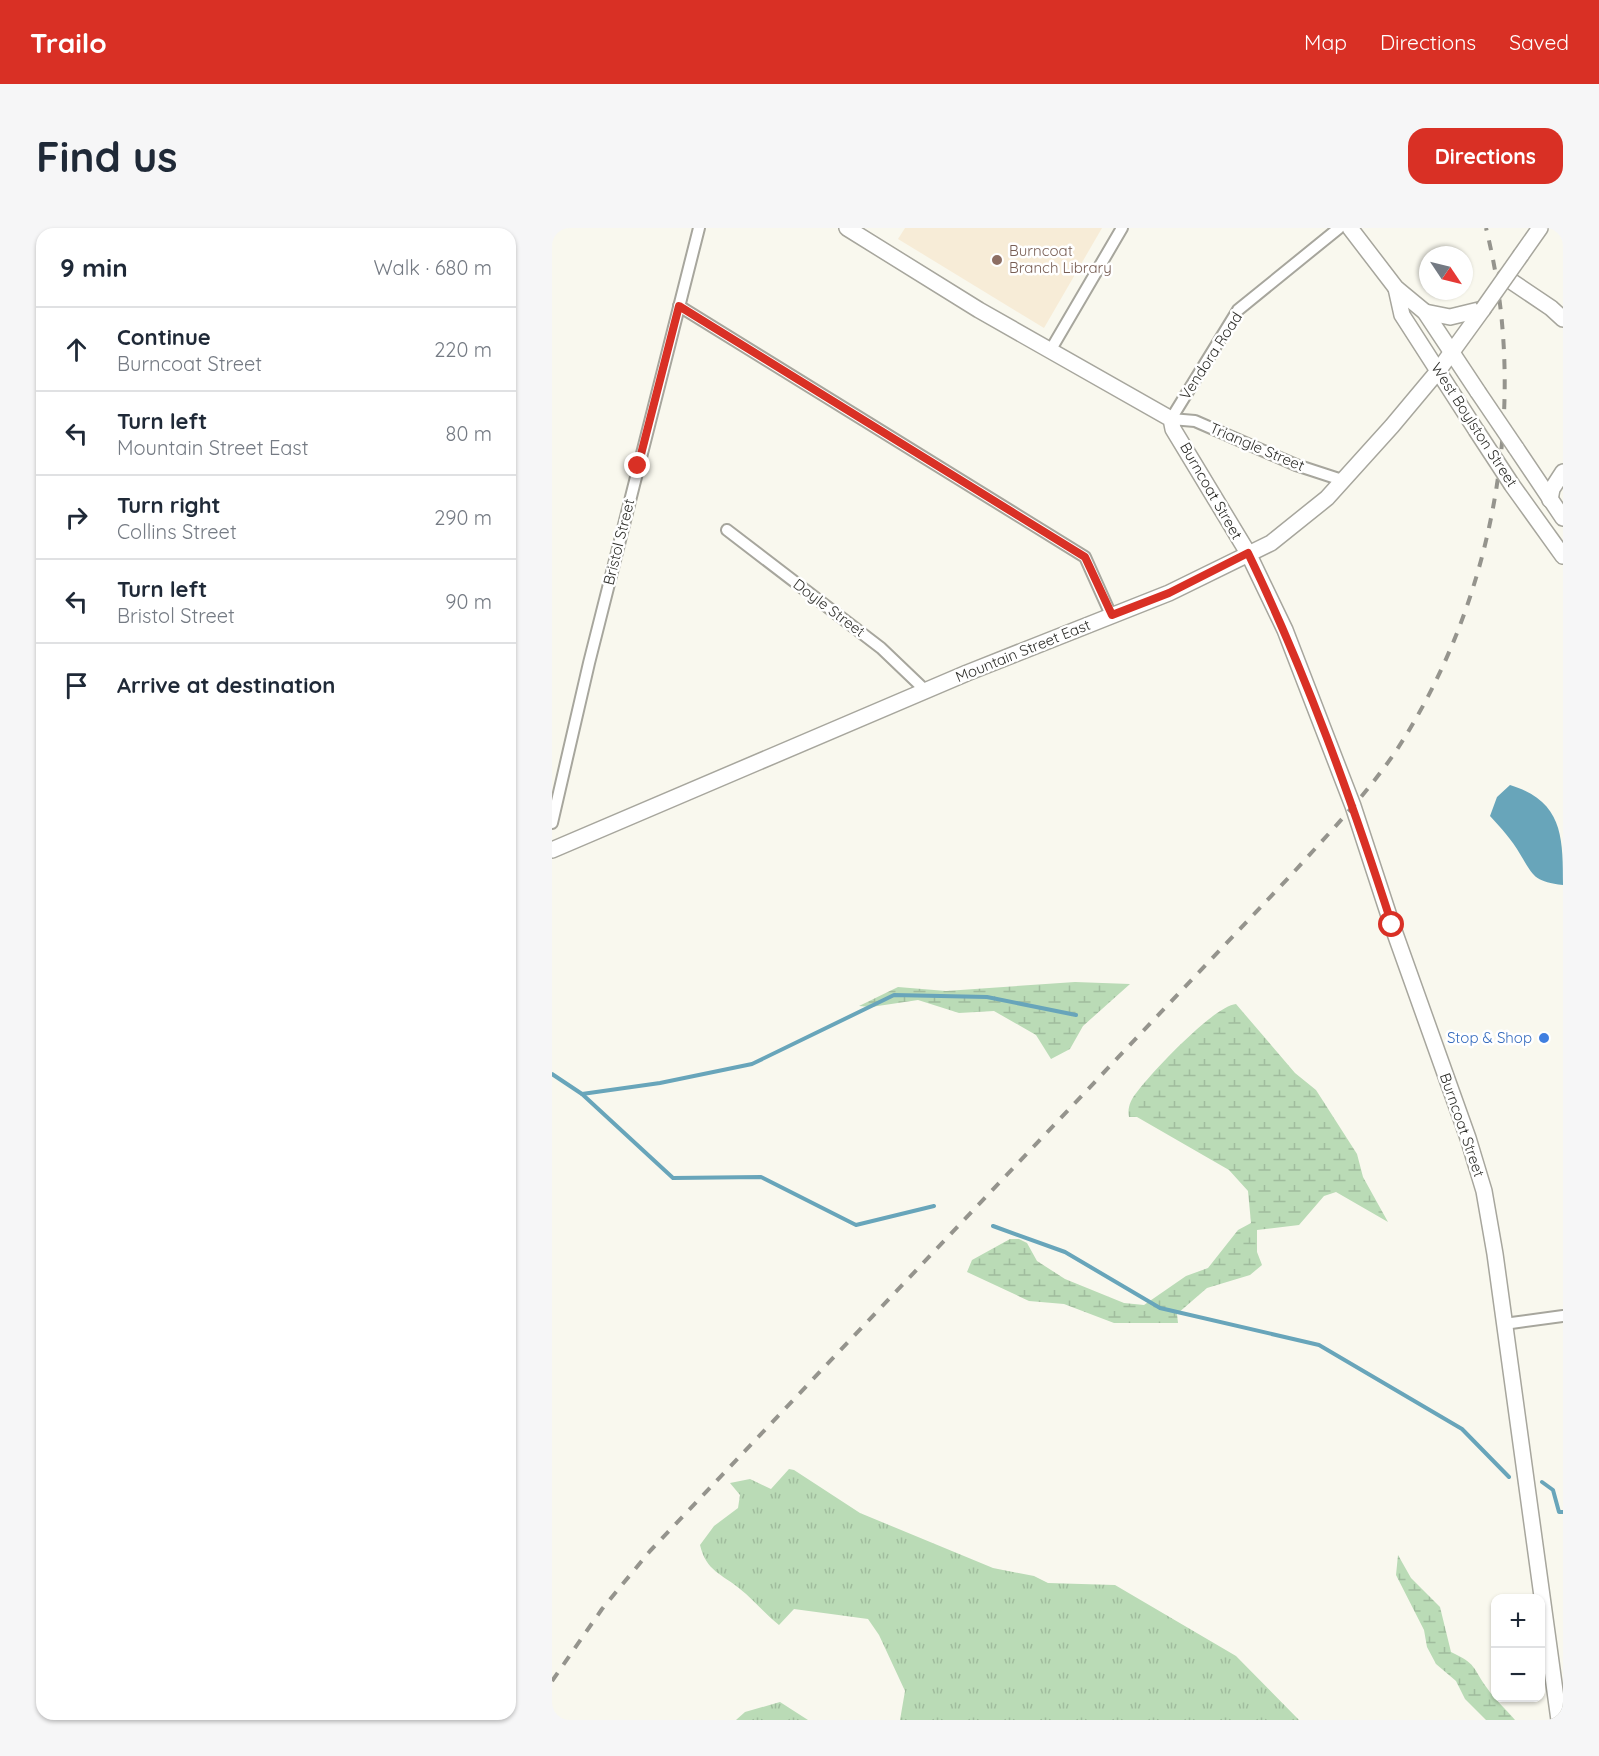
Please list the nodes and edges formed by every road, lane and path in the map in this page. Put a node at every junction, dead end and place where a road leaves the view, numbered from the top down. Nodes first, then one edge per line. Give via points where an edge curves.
1 (699, 228) edge
2 (847, 228) edge
3 (1122, 228) edge
4 (1338, 228) edge
5 (1350, 228) edge
6 (1540, 228) edge
7 (1505, 277) junction
8 (1396, 288) junction
9 (679, 306) junction
10 (1425, 312) junction
11 (1479, 313) junction
12 (1563, 319) edge
13 (1050, 351) junction
14 (1452, 353) junction
15 (1438, 371) junction
16 (1171, 419) junction
17 (1563, 472) edge
18 (1342, 480) junction
19 (1550, 500) junction
20 (1563, 518) edge
21 (727, 530) dead end
22 (1248, 553) junction
23 (1563, 556) edge
24 (1112, 615) junction
25 (926, 691) junction
26 (552, 823) edge
27 (552, 850) edge
28 (1563, 1316) edge
29 (1504, 1324) junction
30 (1559, 1720) edge

1 - 9 street, Bristol Street
2 - 13 main road
3 - 13 street
4 - 16 street, Vendora Road via 1239,310
5 - 8 main road, West Boylston Street
6 - 7 main road, Mountain Street East, bridge
7 - 11 main road, Mountain Street East, bridge
7 - 12 main road
8 - 10 main road, West Boylston Street
8 - 15 main road, West Boylston Street via 1402,315
9 - 24 street via 1085,557
9 - 26 street, Bristol Street
10 - 11 main road via 1450,317
10 - 14 main road, West Boylston Street
11 - 14 main road, Mountain Street East
13 - 16 main road
14 - 15 main road, Mountain Street East
14 - 19 main road, West Boylston Street, bridge
15 - 18 main road, Mountain Street East
15 - 23 main road, West Boylston Street, bridge
16 - 18 street, Triangle Street via 1195,421 1296,465
16 - 22 main road, Burncoat Street via 1173,429
17 - 19 main road
18 - 22 main road, Mountain Street East via 1327,498 1271,543
19 - 20 main road, West Boylston Street
21 - 25 street, Doyle Street via 881,648
22 - 24 main road, Mountain Street East via 1169,593
22 - 29 main road, Burncoat Street via 1285,630 1353,806 1471,1149 1490,1219
24 - 25 main road, Mountain Street East
25 - 27 main road, Mountain Street East
28 - 29 street
29 - 30 main road, Burncoat Street

